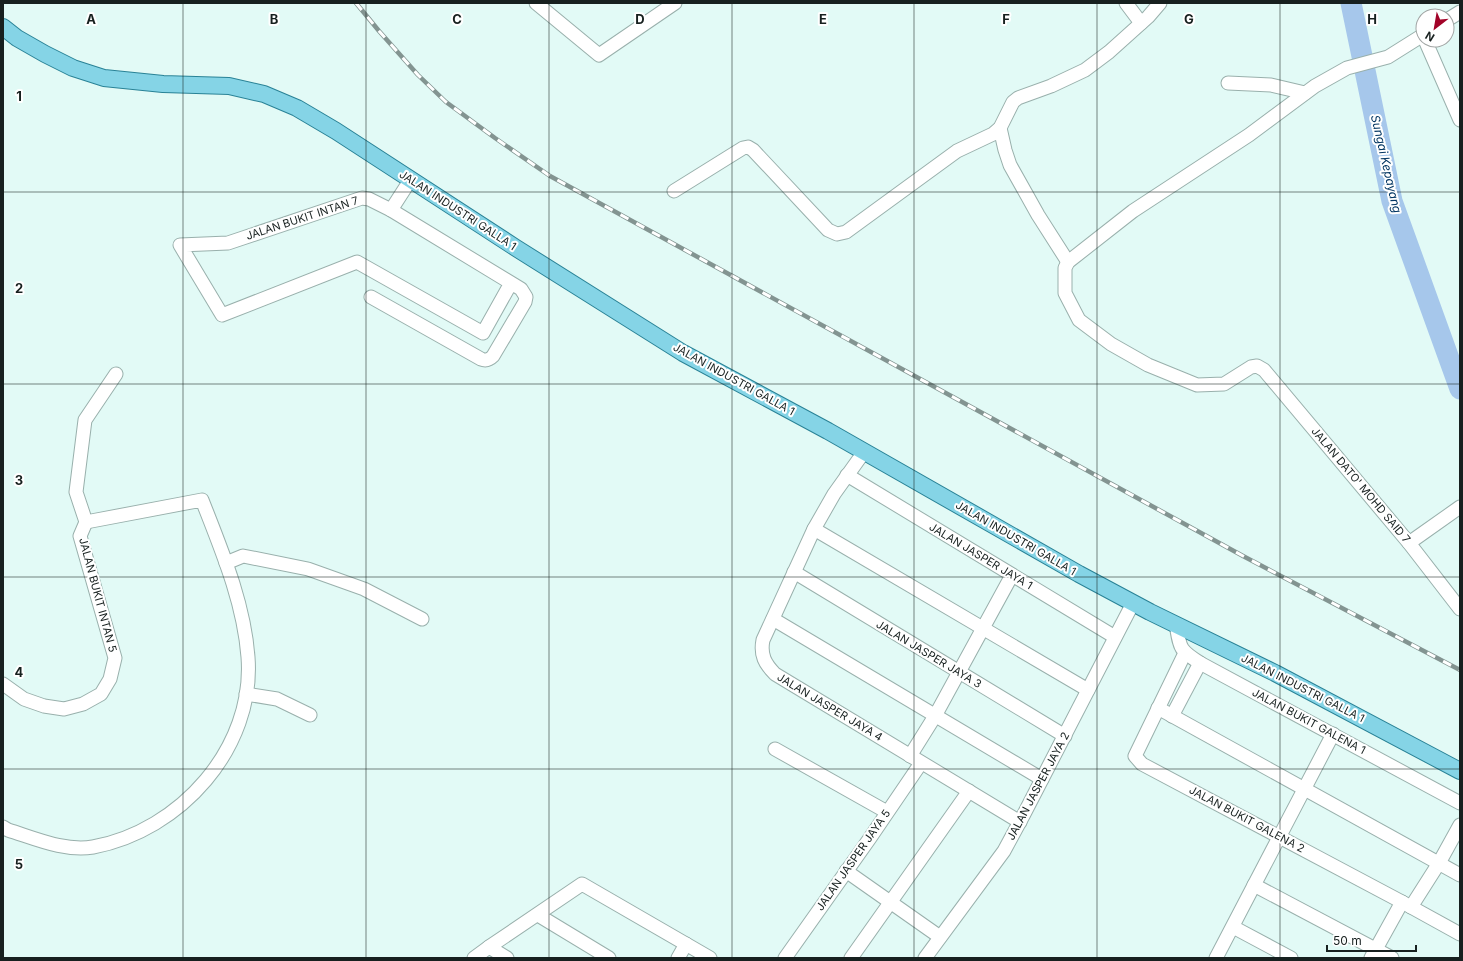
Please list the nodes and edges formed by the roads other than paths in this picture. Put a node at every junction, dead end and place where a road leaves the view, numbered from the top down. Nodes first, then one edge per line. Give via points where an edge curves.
1 (675, 3) edge
2 (1126, 3) edge
3 (1160, 3) edge
4 (544, 5) edge
5 (1141, 23) junction
6 (3, 27) edge
7 (1415, 40) edge
8 (1428, 48) edge
9 (1228, 83) dead end
10 (1305, 93) junction
11 (1460, 120) edge
12 (1000, 128) junction
13 (411, 180) junction
14 (674, 191) dead end
15 (391, 210) junction
16 (1068, 262) junction
17 (511, 283) junction
18 (371, 297) dead end
19 (116, 374) dead end
20 (864, 452) junction
21 (847, 475) junction
22 (1460, 507) edge
23 (86, 522) junction
24 (814, 529) junction
25 (1409, 543) junction
26 (226, 562) junction
27 (794, 572) junction
28 (1012, 575) junction
29 (1133, 603) junction
30 (1460, 609) edge
31 (422, 619) dead end
32 (773, 619) junction
33 (1176, 624) junction
34 (982, 628) junction
35 (1115, 637) junction
36 (1185, 653) junction
37 (1200, 663) junction
38 (958, 671) junction
39 (3, 684) edge
40 (1088, 690) junction
41 (246, 694) junction
42 (1158, 708) junction
43 (310, 715) dead end
44 (935, 716) junction
45 (1172, 716) junction
46 (1333, 734) junction
47 (1064, 736) junction
48 (775, 749) dead end
49 (915, 759) junction
50 (1460, 771) edge
51 (1042, 779) junction
52 (1305, 789) junction
53 (969, 791) junction
54 (1460, 803) edge
55 (887, 812) junction
56 (1020, 822) junction
57 (1460, 825) edge
58 (3, 827) edge
59 (1279, 836) junction
60 (1439, 863) junction
61 (846, 871) junction
62 (1460, 875) edge
63 (1254, 885) junction
64 (891, 903) junction
65 (1407, 904) junction
66 (538, 915) junction
67 (1233, 927) junction
68 (1460, 934) edge
69 (940, 937) junction
70 (686, 944) junction
71 (489, 947) junction
72 (1374, 954) edge
73 (474, 958) edge
74 (507, 958) edge
75 (609, 958) edge
76 (678, 958) edge
77 (710, 958) edge
78 (785, 958) edge
79 (851, 958) edge
80 (925, 958) edge
81 (1216, 958) edge
82 (1291, 958) edge
83 (1392, 958) edge

1 - 4 street via 599,55
2 - 5 street
3 - 5 street
5 - 12 street via 1085,70 1018,98
6 - 13 main road, JALAN INDUSTRI GALLA 1 via 45,54 73,68 104,78 163,84 229,86 264,94 310,115
7 - 10 street via 1388,57 1347,68
8 - 11 street
9 - 10 street via 1271,85
10 - 16 street via 1249,135 1133,211
12 - 14 street via 957,151 846,232 837,234 828,230 748,147
12 - 16 street via 1010,165
13 - 15 street
13 - 20 main road, JALAN INDUSTRI GALLA 1 via 684,353
15 - 17 street, JALAN BUKIT INTAN 7
15 - 17 street, JALAN BUKIT INTAN 7 via 362,198 228,243 180,245 222,315 357,262 483,333
16 - 25 street, JALAN DATO' MOHD SAID 7 via 1065,268 1064,292 1079,320 1111,344 1148,365 1197,385 1224,384 1251,367 1257,366 1264,370
17 - 18 street, JALAN BUKIT INTAN 7 via 521,289 526,297 525,302 493,356 485,360
19 - 23 street, JALAN BUKIT INTAN 5 via 85,420 76,492
20 - 21 street, JALAN JASPER JAYA 4
20 - 29 main road, JALAN INDUSTRI GALLA 1
21 - 24 street, JALAN JASPER JAYA 4
21 - 28 street, JALAN JASPER JAYA 1
22 - 25 street
23 - 26 street via 202,500
23 - 39 street, JALAN BUKIT INTAN 5 via 80,536 115,658 110,679 101,694 84,704 64,709 24,699
24 - 27 street, JALAN JASPER JAYA 4
24 - 34 street
25 - 30 street, JALAN DATO' MOHD SAID 7
26 - 31 street via 243,556 308,569 364,589
26 - 41 street via 242,617 248,658
27 - 32 street, JALAN JASPER JAYA 4
27 - 38 street, JALAN JASPER JAYA 3
28 - 34 street, JALAN JASPER JAYA 5
28 - 35 street, JALAN JASPER JAYA 1
29 - 33 main road, JALAN INDUSTRI GALLA 1
29 - 35 street, JALAN JASPER JAYA 2
32 - 44 street
32 - 49 street, JALAN JASPER JAYA 4 via 761,648 767,666 775,674
33 - 36 street via 1180,646
33 - 50 main road, JALAN INDUSTRI GALLA 1
34 - 38 street, JALAN JASPER JAYA 5
34 - 40 street
35 - 40 street, JALAN JASPER JAYA 2
36 - 37 street, JALAN BUKIT GALENA 1
36 - 42 street, JALAN BUKIT GALENA 2
37 - 45 street
37 - 46 street, JALAN BUKIT GALENA 1
38 - 44 street, JALAN JASPER JAYA 5
38 - 47 street, JALAN JASPER JAYA 3
40 - 47 street, JALAN JASPER JAYA 2
41 - 43 street via 277,698
41 - 58 street via 236,732 218,766 186,801 148,828 119,840 92,847 60,847
42 - 45 street
42 - 59 street, JALAN BUKIT GALENA 2 via 1136,756 1142,764
44 - 49 street, JALAN JASPER JAYA 5
44 - 51 street
45 - 52 street
46 - 52 street
46 - 54 street, JALAN BUKIT GALENA 1
47 - 51 street, JALAN JASPER JAYA 2
48 - 55 street
49 - 53 street, JALAN JASPER JAYA 4
49 - 55 street, JALAN JASPER JAYA 5
51 - 56 street, JALAN JASPER JAYA 2
52 - 59 street
52 - 60 street
53 - 56 street, JALAN JASPER JAYA 4
53 - 64 street
55 - 61 street, JALAN JASPER JAYA 5
56 - 69 street, JALAN JASPER JAYA 2 via 1004,851
57 - 60 street
59 - 63 street
59 - 65 street, JALAN BUKIT GALENA 2
60 - 62 street
60 - 65 street
61 - 64 street
61 - 78 street, JALAN JASPER JAYA 5
63 - 67 street
63 - 72 street
64 - 69 street
64 - 79 street
65 - 68 street, JALAN BUKIT GALENA 2
65 - 72 street
66 - 70 street via 582,884
66 - 71 street
66 - 75 street
67 - 81 street
67 - 82 street
69 - 80 street, JALAN JASPER JAYA 2
70 - 76 street
70 - 77 street
71 - 73 street
71 - 74 street
72 - 83 street

